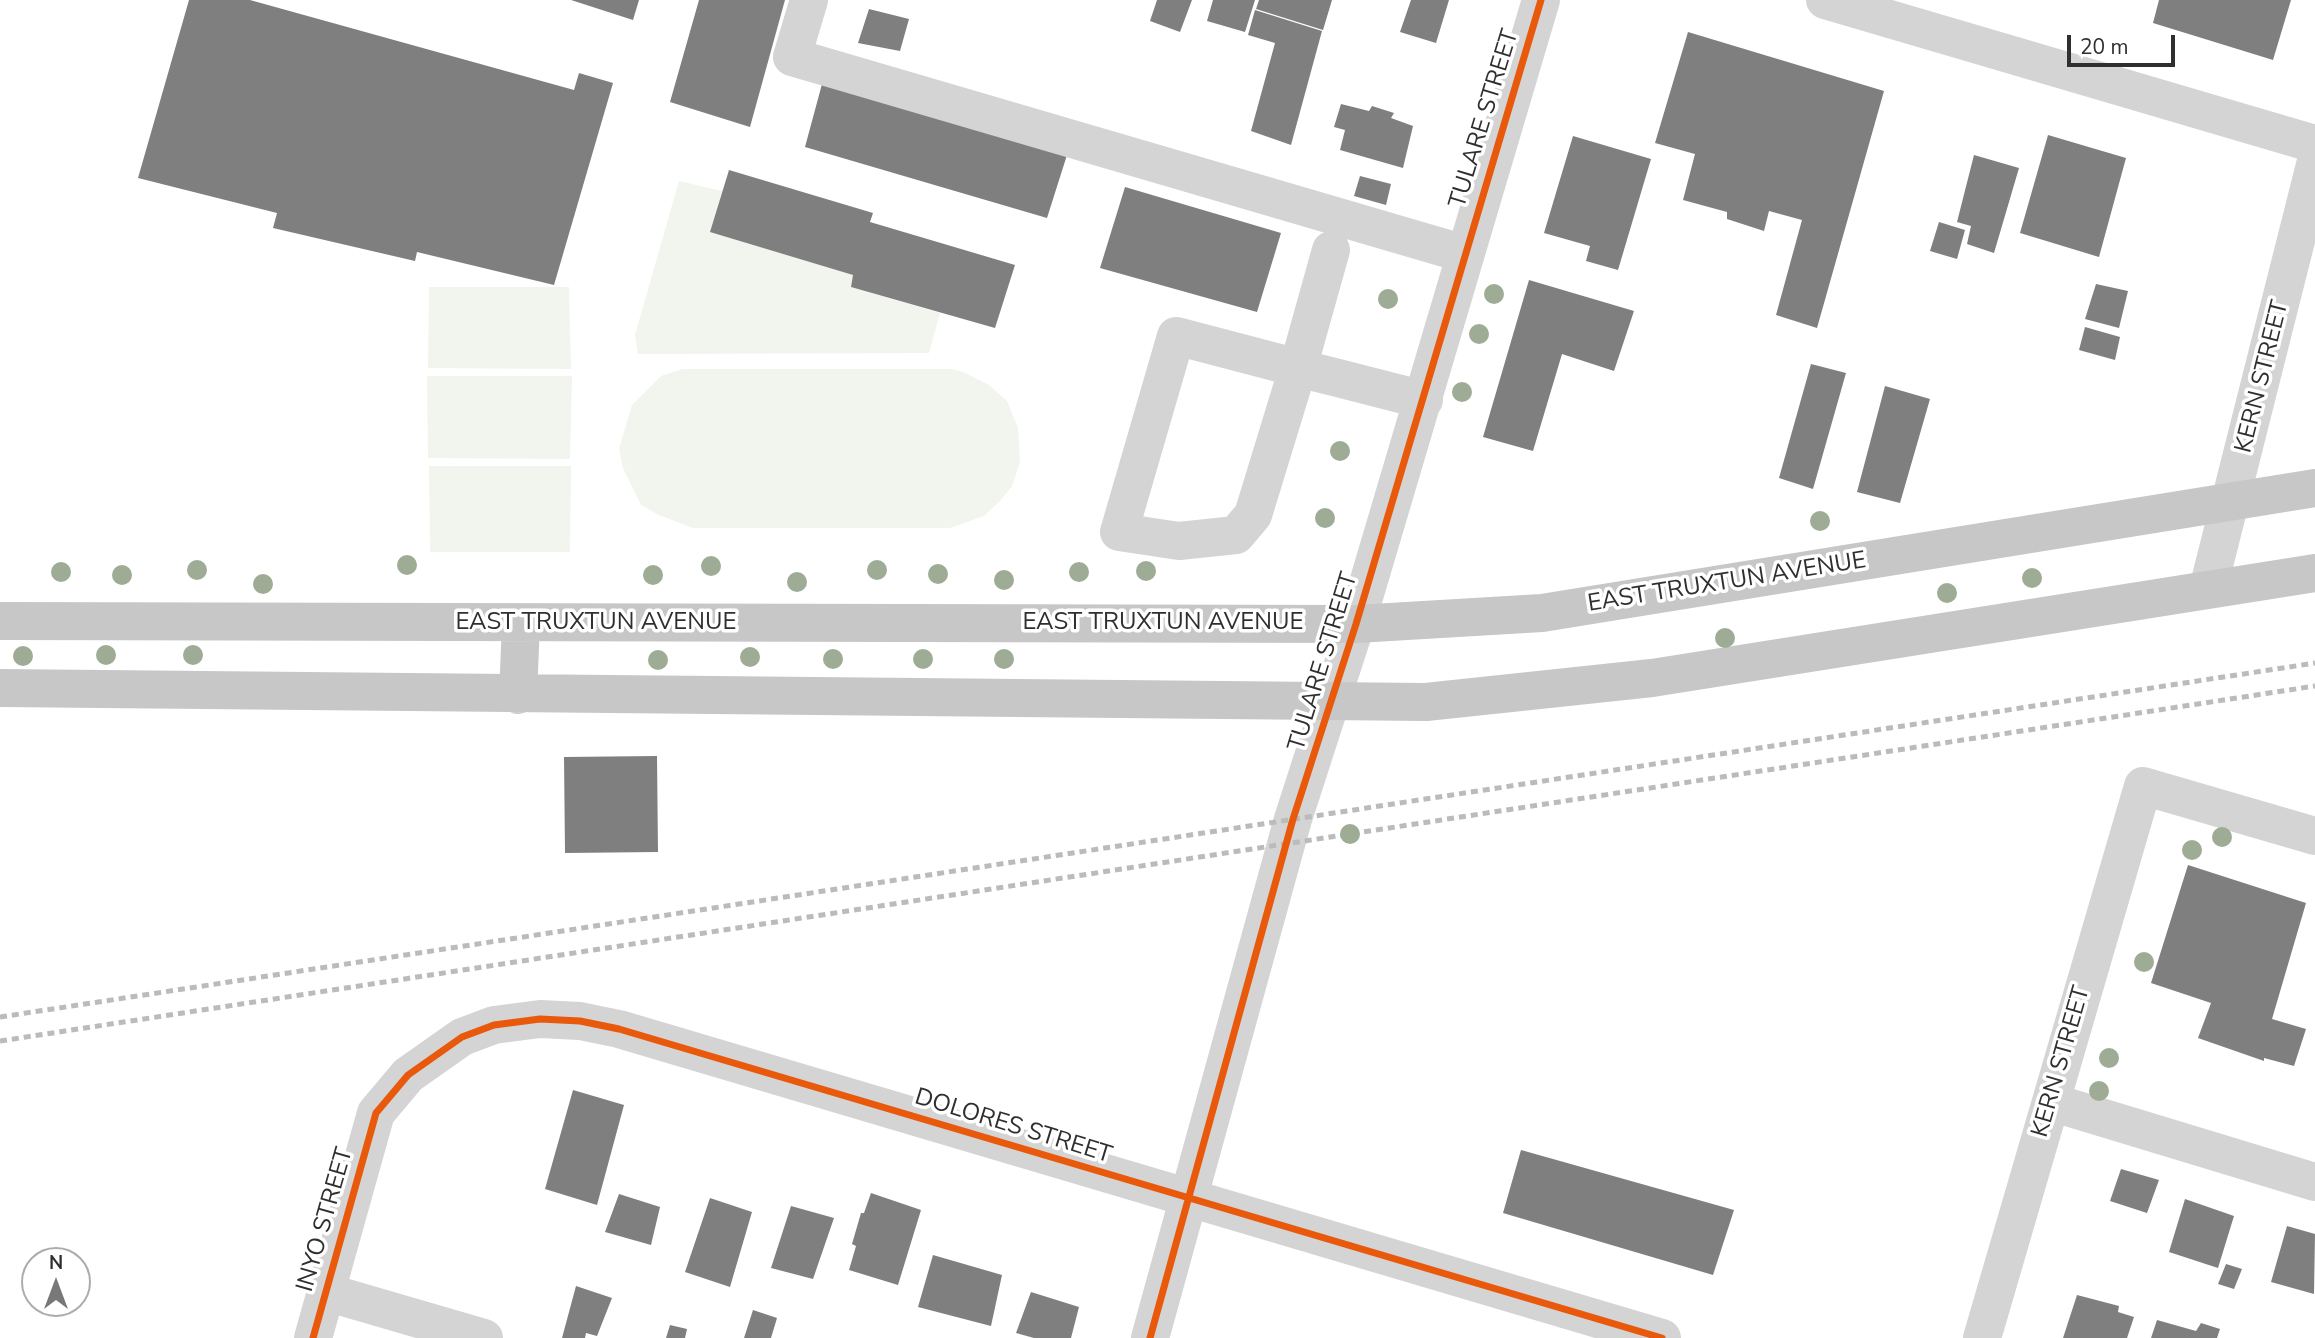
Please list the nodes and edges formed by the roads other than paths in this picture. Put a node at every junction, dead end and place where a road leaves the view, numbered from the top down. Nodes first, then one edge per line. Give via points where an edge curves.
1 (809, 0) edge
2 (1541, 0) edge
3 (1825, 0) edge
4 (2315, 144) edge
5 (2315, 165) edge
6 (1331, 250) dead end
7 (1465, 254) junction
8 (1298, 368) junction
9 (1424, 400) junction
10 (2315, 488) edge
11 (2232, 500) junction
12 (2315, 573) edge
13 (2208, 589) junction
14 (0, 621) edge
15 (521, 623) junction
16 (1356, 624) junction
17 (0, 688) edge
18 (518, 695) junction
19 (1333, 703) junction
20 (2315, 836) edge
21 (2051, 1102) junction
22 (376, 1113) joint
23 (2315, 1182) edge
24 (1190, 1200) junction
25 (326, 1292) junction
26 (313, 1338) edge
27 (484, 1338) edge
28 (1150, 1338) edge
29 (1662, 1338) edge
30 (1982, 1338) edge

1 - 7 street via 792,57
2 - 7 street, TULARE STREET
3 - 4 street
5 - 11 street, KERN STREET
6 - 8 street
7 - 9 street, TULARE STREET
8 - 8 street via 1176,336 1119,532 1179,541 1236,535 1253,515
8 - 9 street
9 - 16 street, TULARE STREET
10 - 11 main road, EAST TRUXTUN AVENUE
11 - 13 street, KERN STREET
11 - 16 main road, EAST TRUXTUN AVENUE via 1542,613
12 - 13 main road
13 - 19 main road via 1652,678 1426,702
14 - 15 main road, EAST TRUXTUN AVENUE
15 - 16 main road, EAST TRUXTUN AVENUE
15 - 18 main road
16 - 19 street, TULARE STREET
17 - 18 main road
18 - 19 main road
19 - 24 street, TULARE STREET via 1293,819
20 - 21 street, KERN STREET via 2143,786
21 - 23 street
21 - 30 street, KERN STREET
22 - 24 street, DOLORES STREET via 408,1075 462,1037 494,1025 540,1019 580,1021
22 - 25 street, INYO STREET
24 - 28 street, TULARE STREET
24 - 29 street, DOLORES STREET
25 - 26 street, INYO STREET
25 - 27 street

